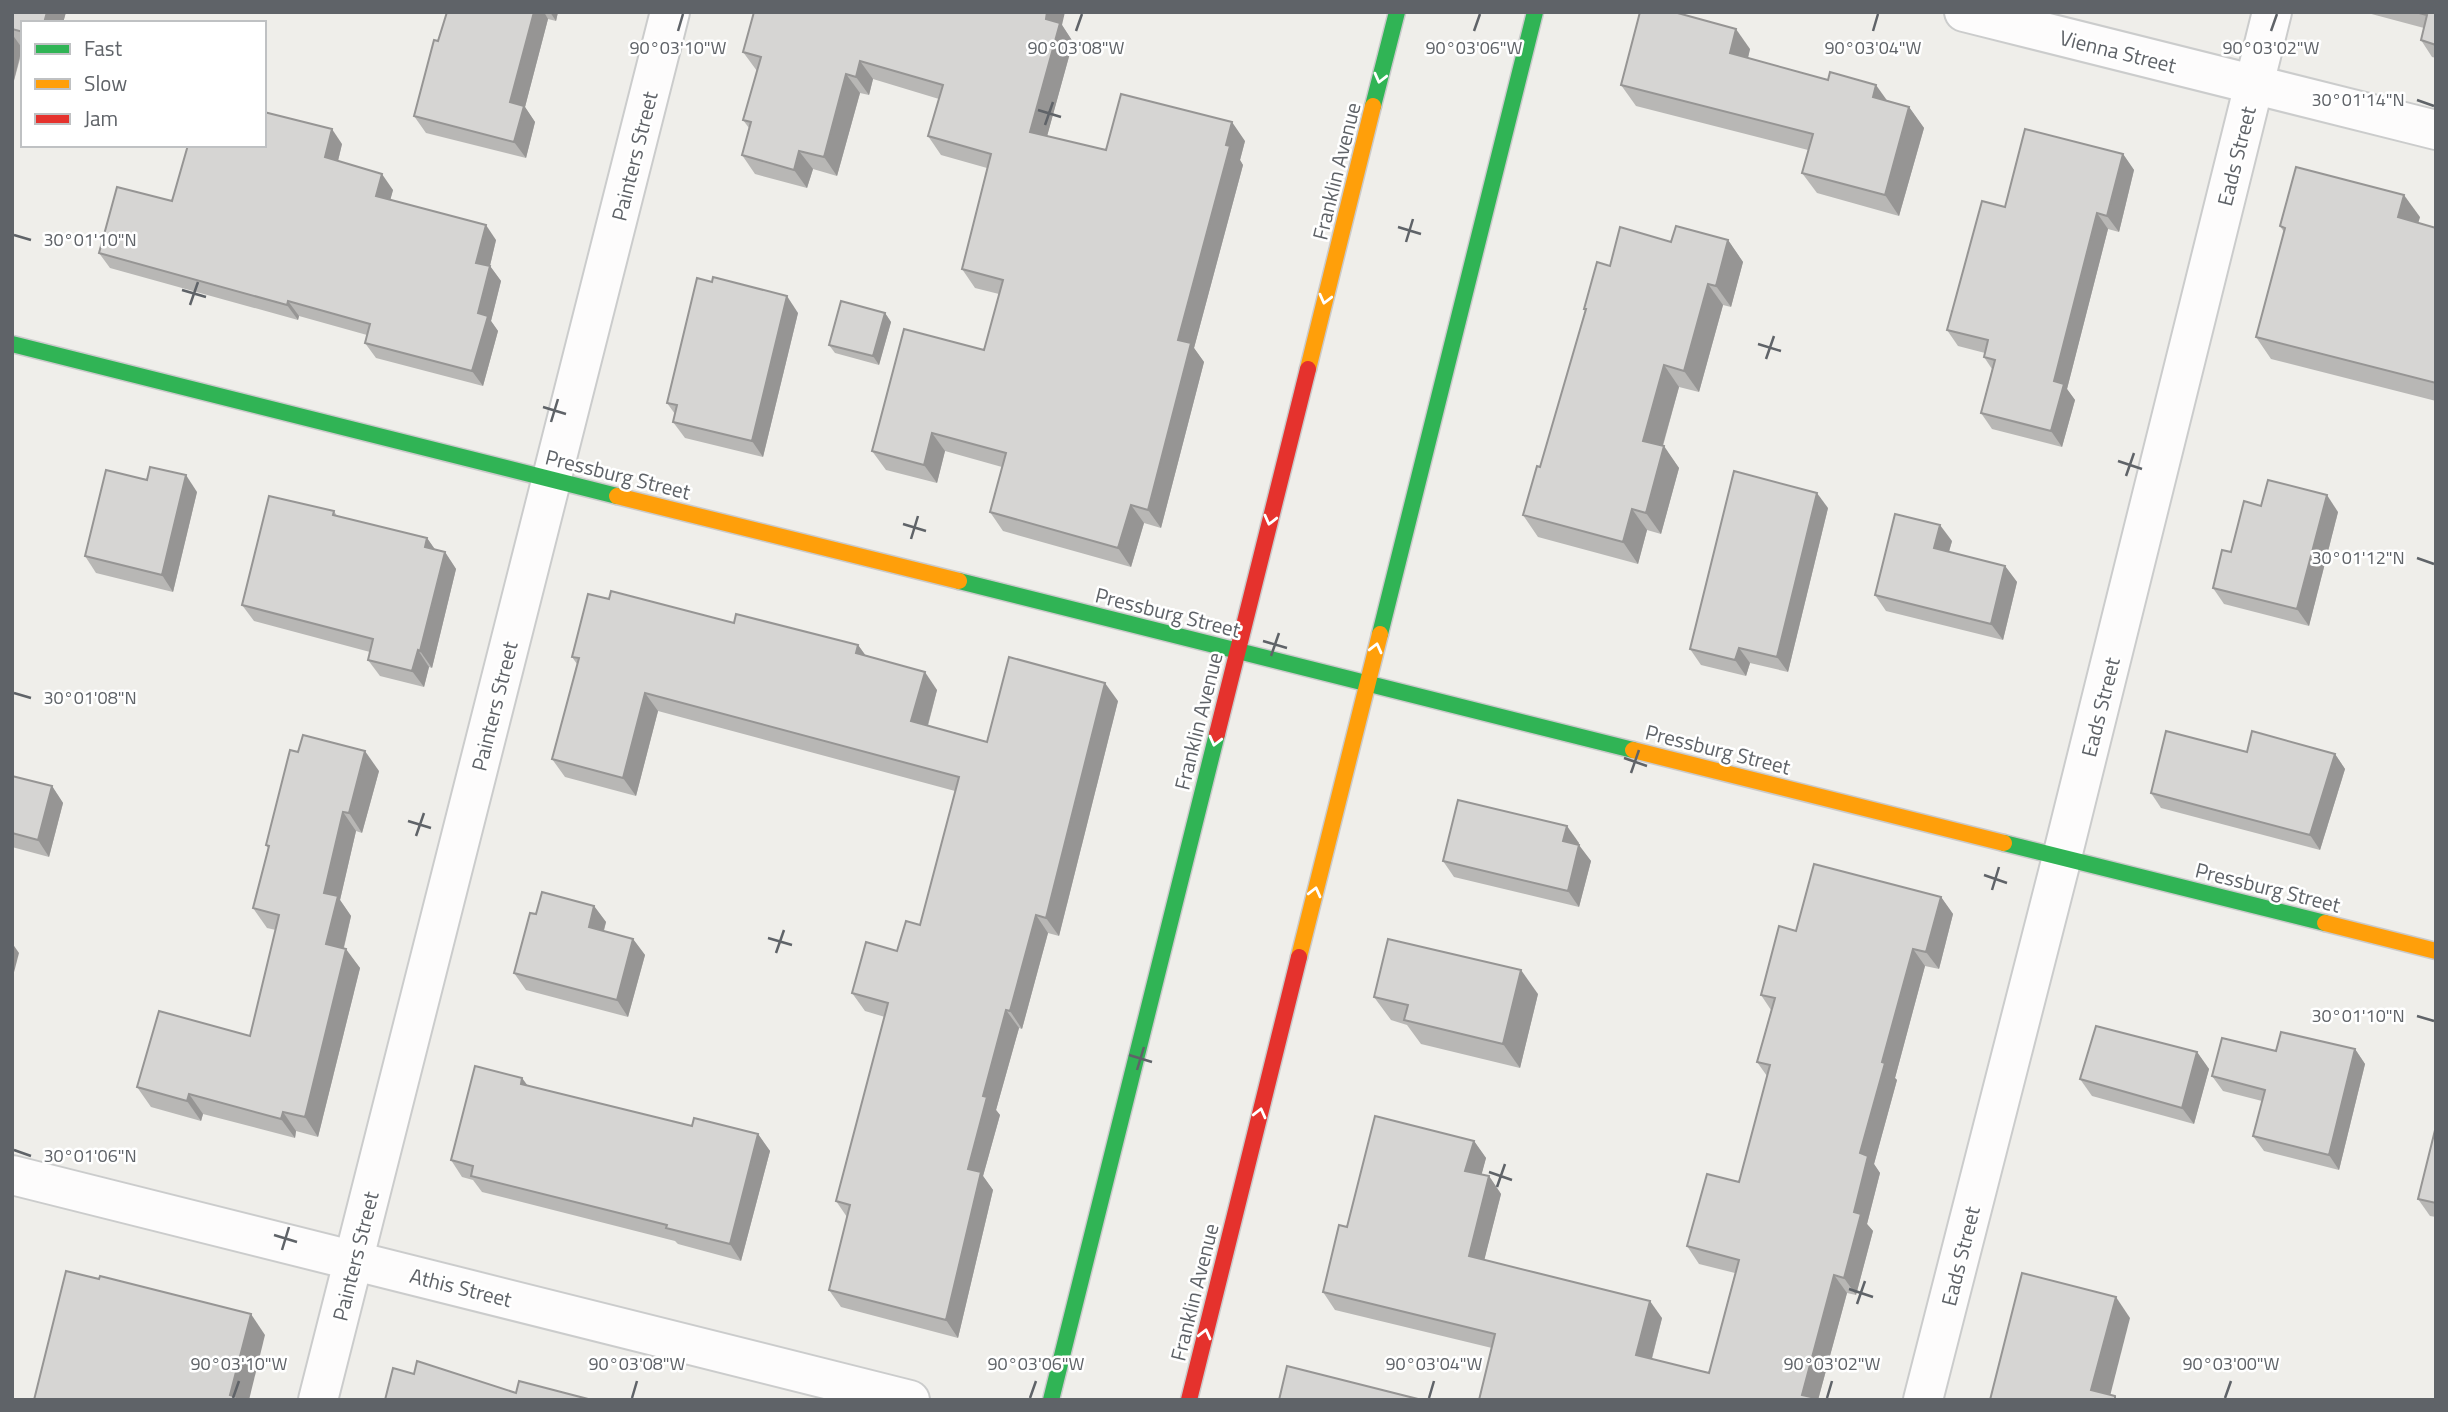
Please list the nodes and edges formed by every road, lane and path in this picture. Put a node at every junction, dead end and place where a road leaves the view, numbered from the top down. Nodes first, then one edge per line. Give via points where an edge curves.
1 (670, 12) edge
2 (1397, 12) edge
3 (1535, 12) edge
4 (1964, 12) edge
5 (2272, 12) edge
6 (2254, 85) junction
7 (2436, 130) edge
8 (12, 344) edge
9 (552, 479) junction
10 (1238, 651) junction
11 (1368, 683) junction
12 (2063, 857) junction
13 (2436, 951) edge
14 (12, 1175) edge
15 (353, 1260) junction
16 (318, 1400) edge
17 (910, 1400) edge
18 (1051, 1400) edge
19 (1189, 1400) edge
20 (1923, 1400) edge

1 - 9 street, Painters Street
2 -> 10 street, Franklin Avenue
11 -> 3 street, Franklin Avenue
4 - 6 street, Vienna Street
5 - 6 street, Eads Street
6 - 7 street, Vienna Street
6 - 12 street, Eads Street
8 - 9 street, Pressburg Street
9 - 10 street, Pressburg Street
9 - 15 street, Painters Street
10 - 11 street, Pressburg Street
10 -> 18 street, Franklin Avenue
11 - 12 street, Pressburg Street
19 -> 11 street, Franklin Avenue
12 - 13 street, Pressburg Street
12 - 20 street, Eads Street
14 - 15 street, Athis Street
15 - 16 street, Painters Street
15 - 17 street, Athis Street

